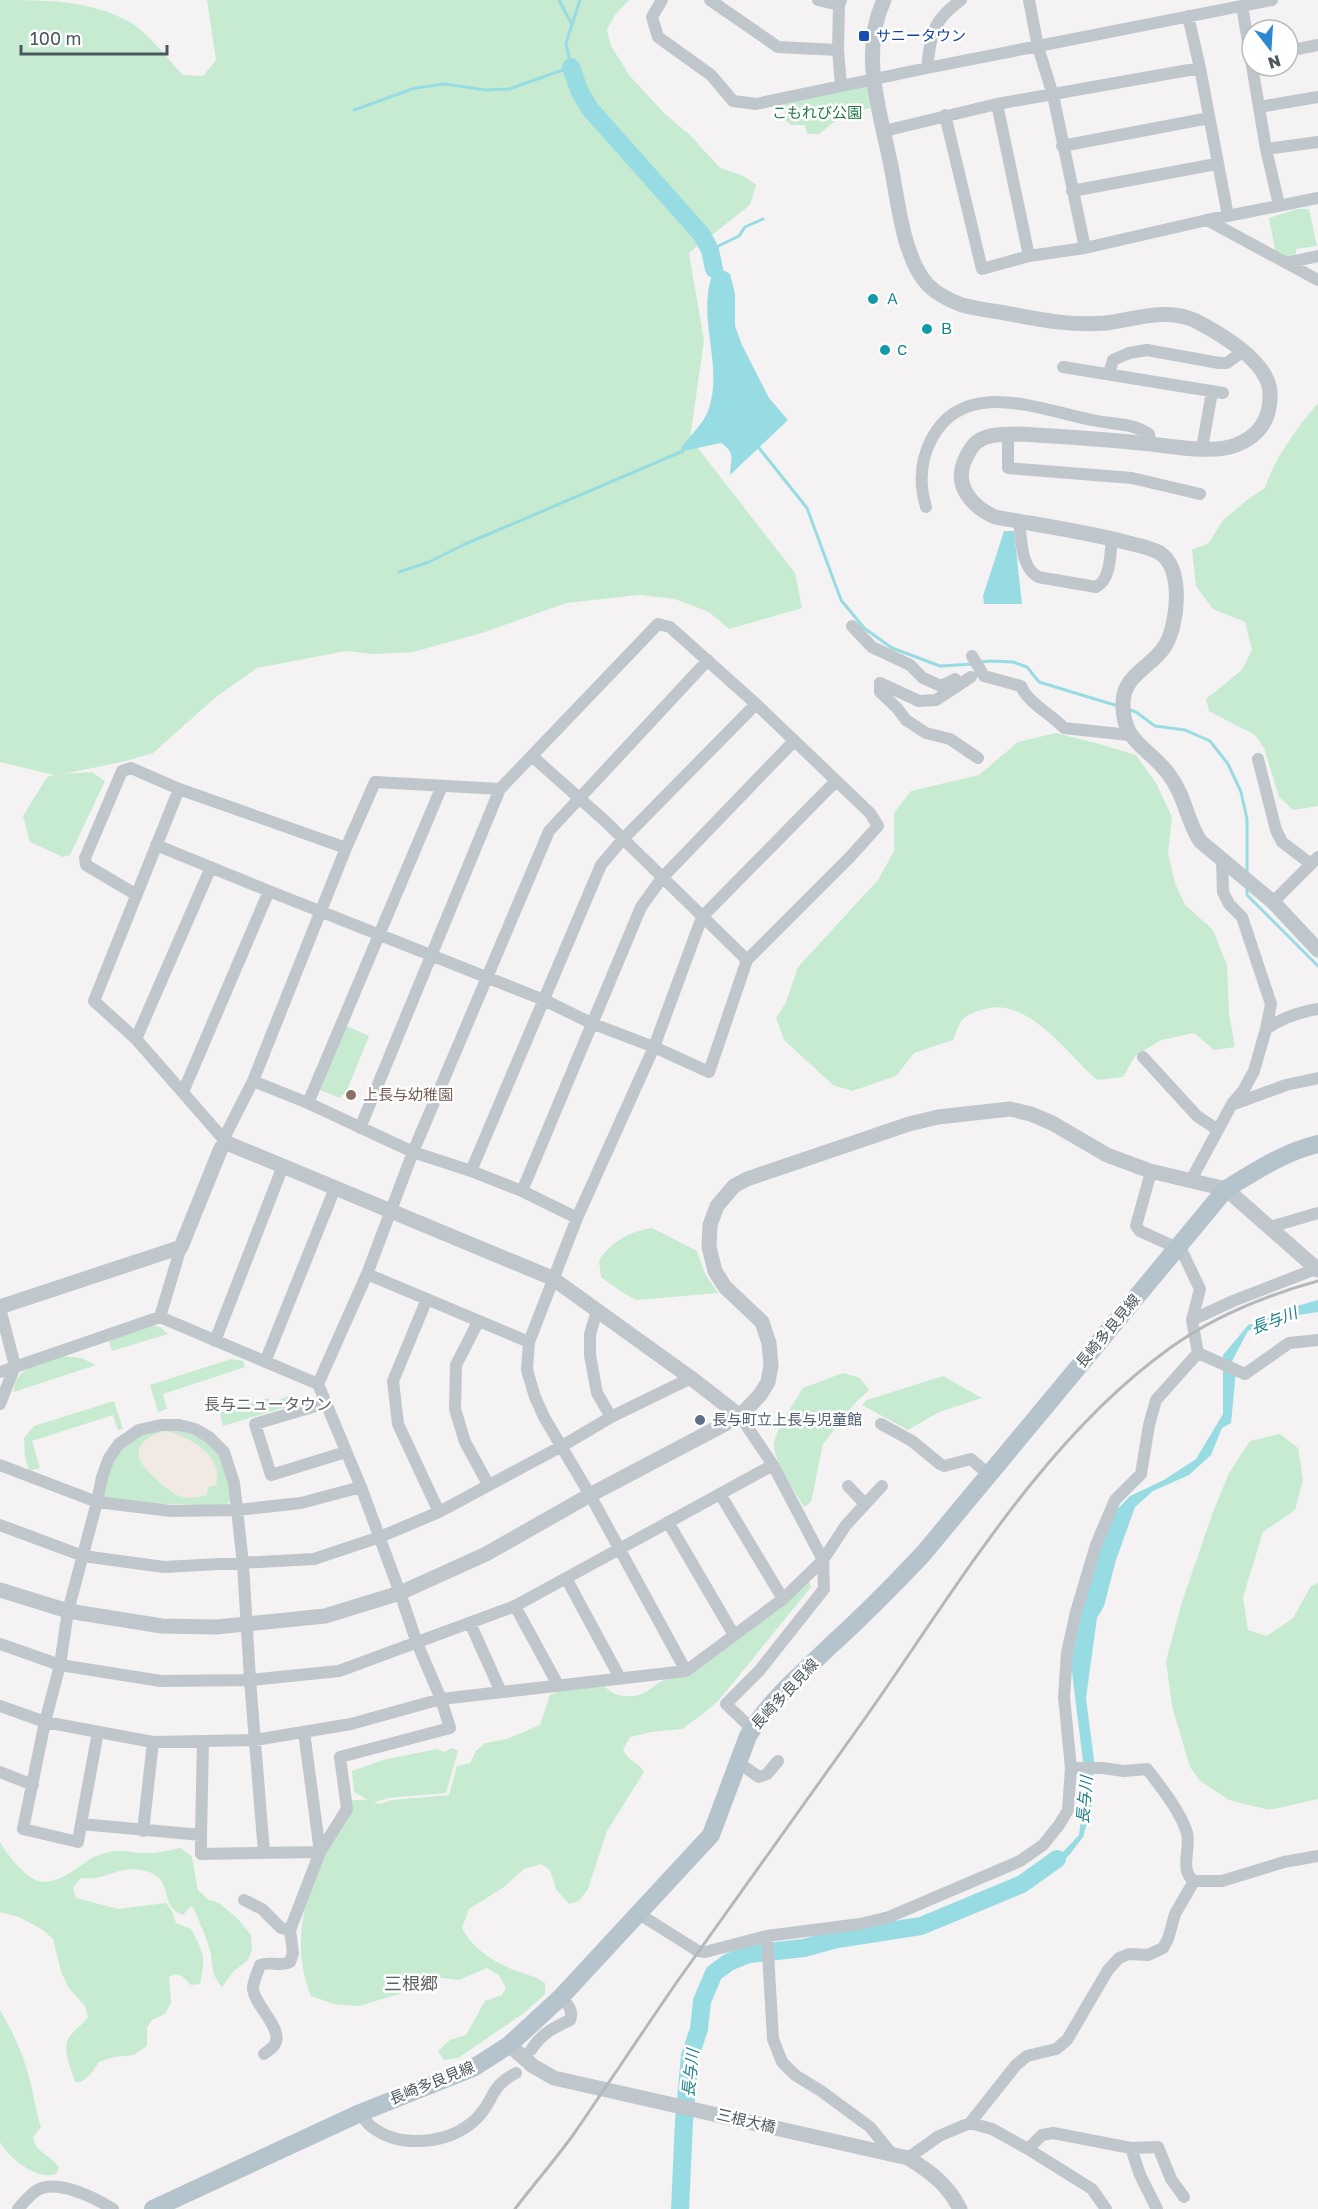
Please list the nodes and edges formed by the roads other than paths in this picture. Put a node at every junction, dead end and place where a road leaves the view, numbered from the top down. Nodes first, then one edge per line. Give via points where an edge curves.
1 (662, 0) edge
2 (710, 0) edge
3 (818, 0) edge
4 (884, 0) edge
5 (961, 0) edge
6 (1029, 0) edge
7 (1272, 0) edge
8 (840, 3) edge
9 (1242, 6) junction
10 (1188, 16) junction
11 (1244, 18) edge
12 (1318, 45) edge
13 (1038, 47) junction
14 (1300, 49) edge
15 (838, 50) junction
16 (927, 68) junction
17 (1200, 68) junction
18 (1254, 78) edge
19 (874, 81) junction
20 (841, 85) junction
21 (1053, 95) junction
22 (1318, 97) edge
23 (997, 104) junction
24 (1259, 107) junction
25 (945, 116) junction
26 (1209, 118) junction
27 (884, 131) junction
28 (1318, 142) edge
29 (1062, 146) junction
30 (1266, 149) junction
31 (1216, 164) junction
32 (1072, 191) junction
33 (1318, 198) edge
34 (1279, 205) junction
35 (1228, 216) junction
36 (1207, 220) junction
37 (1085, 248) junction
38 (1029, 256) junction
39 (1318, 256) edge
40 (1286, 263) junction
41 (1318, 280) edge
42 (1242, 352) junction
43 (1063, 367) dead end
44 (1109, 374) junction
45 (1008, 435) junction
46 (1150, 444) junction
47 (1202, 448) junction
48 (1200, 494) dead end
49 (926, 507) dead end
50 (1019, 521) junction
51 (1112, 539) junction
52 (852, 626) dead end
53 (972, 656) dead end
54 (708, 660) junction
55 (978, 674) junction
56 (756, 704) junction
57 (1129, 735) junction
58 (794, 741) junction
59 (533, 757) junction
60 (978, 758) dead end
61 (1258, 759) dead end
62 (836, 781) junction
63 (442, 786) junction
64 (179, 789) junction
65 (500, 789) junction
66 (580, 798) junction
67 (622, 840) junction
68 (156, 845) junction
69 (346, 848) junction
70 (1222, 860) junction
71 (1315, 861) edge
72 (212, 867) junction
73 (663, 878) junction
74 (269, 891) junction
75 (135, 894) junction
76 (1273, 903) junction
77 (321, 912) junction
78 (702, 917) junction
79 (380, 936) junction
80 (1318, 950) edge
81 (432, 957) junction
82 (747, 960) junction
83 (486, 979) junction
84 (544, 1000) junction
85 (1318, 1009) edge
86 (591, 1023) junction
87 (1266, 1029) junction
88 (135, 1039) junction
89 (654, 1047) junction
90 (1143, 1057) dead end
91 (1318, 1078) edge
92 (253, 1081) junction
93 (183, 1092) junction
94 (308, 1103) junction
95 (1232, 1104) junction
96 (360, 1128) junction
97 (1218, 1130) junction
98 (226, 1141) junction
99 (1318, 1144) edge
100 (412, 1152) junction
101 (283, 1166) junction
102 (471, 1171) junction
103 (1151, 1172) junction
104 (1191, 1180) junction
105 (335, 1188) junction
106 (1227, 1189) junction
107 (522, 1191) junction
108 (391, 1211) junction
109 (1318, 1213) edge
110 (577, 1218) junction
111 (1270, 1227) junction
112 (1178, 1246) junction
113 (181, 1247) junction
114 (1317, 1268) edge
115 (367, 1274) junction
116 (552, 1278) junction
117 (426, 1299) junction
118 (0, 1308) edge
119 (597, 1311) junction
120 (160, 1317) junction
121 (1192, 1320) junction
122 (478, 1322) junction
123 (215, 1341) junction
124 (1318, 1341) edge
125 (529, 1342) junction
126 (1198, 1353) junction
127 (265, 1362) junction
128 (15, 1366) junction
129 (0, 1371) edge
130 (691, 1378) junction
131 (318, 1384) junction
132 (326, 1403) junction
133 (0, 1404) edge
134 (740, 1416) junction
135 (611, 1417) junction
136 (881, 1424) dead end
137 (562, 1446) junction
138 (346, 1452) junction
139 (0, 1465) edge
140 (773, 1465) junction
141 (989, 1475) junction
142 (488, 1484) junction
143 (848, 1486) dead end
144 (882, 1486) dead end
145 (361, 1487) junction
146 (720, 1494) junction
147 (590, 1495) junction
148 (97, 1502) junction
149 (865, 1504) junction
150 (237, 1509) junction
151 (440, 1512) junction
152 (668, 1522) junction
153 (0, 1525) edge
154 (380, 1538) junction
155 (619, 1549) junction
156 (83, 1556) junction
157 (823, 1560) junction
158 (243, 1564) junction
159 (566, 1578) junction
160 (0, 1590) edge
161 (400, 1593) junction
162 (783, 1599) junction
163 (515, 1606) junction
164 (68, 1611) junction
165 (470, 1623) junction
166 (247, 1624) junction
167 (734, 1635) junction
168 (417, 1643) junction
169 (0, 1644) edge
170 (60, 1665) junction
171 (686, 1671) junction
172 (620, 1678) junction
173 (250, 1680) junction
174 (558, 1685) junction
175 (501, 1692) junction
176 (441, 1699) junction
177 (0, 1706) edge
178 (45, 1722) junction
179 (752, 1729) junction
180 (98, 1732) junction
181 (304, 1732) junction
182 (255, 1740) junction
183 (202, 1741) junction
184 (153, 1742) junction
185 (778, 1761) dead end
186 (739, 1763) junction
187 (1073, 1768) junction
188 (0, 1772) edge
189 (33, 1785) junction
190 (81, 1824) junction
191 (143, 1831) junction
192 (201, 1835) junction
193 (320, 1852) junction
194 (264, 1853) junction
195 (1318, 1856) edge
196 (1194, 1881) junction
197 (244, 1900) dead end
198 (639, 1914) junction
199 (290, 1930) junction
200 (767, 1938) junction
201 (561, 1997) junction
202 (509, 2045) junction
203 (531, 2050) dead end
204 (264, 2054) dead end
205 (516, 2073) dead end
206 (360, 2113) junction
207 (970, 2123) junction
208 (1131, 2148) junction
209 (1028, 2149) junction
210 (892, 2154) junction
211 (908, 2158) junction
212 (1184, 2197) dead end
213 (18, 2209) edge
214 (113, 2209) edge
215 (153, 2209) edge
216 (960, 2209) edge
217 (1106, 2209) edge
218 (1157, 2209) edge

1 - 20 street via 652,17 658,37 711,75 733,101 756,104
2 - 15 street via 778,47
3 - 8 street
4 - 19 street via 876,16 872,47
5 - 16 street via 941,16 930,37
6 - 13 street
7 - 9 street
8 - 15 street
9 - 10 street
9 - 11 street
10 - 13 street
10 - 17 street
12 - 14 street
13 - 16 street
13 - 21 street
15 - 20 street
16 - 19 street
17 - 21 street
17 - 26 street
18 - 24 street
19 - 20 street
19 - 27 street
21 - 23 street
21 - 29 street
22 - 24 street
23 - 25 street
23 - 38 street
24 - 30 street
25 - 27 street
25 - 38 street via 982,269
26 - 29 street
26 - 31 street
27 - 42 street via 909,251 928,285 946,298 963,305 1055,323 1084,325 1166,314 1188,317
28 - 30 street
29 - 32 street
30 - 34 street
31 - 32 street
31 - 35 street
32 - 37 street
33 - 34 street
34 - 35 street
35 - 36 street
36 - 37 street
36 - 40 street
37 - 38 street
39 - 40 street
40 - 41 street
42 - 44 street via 1227,363 1147,350 1113,360
42 - 47 street via 1262,370 1269,387 1267,418 1248,440 1222,448
43 - 44 street
44 - 47 street via 1218,392
45 - 46 street
45 - 48 street via 1008,468 1132,478
45 - 50 street via 988,436 976,442 961,470 962,484 970,500 982,511
46 - 47 street
46 - 49 street via 1149,434 1136,426 1093,421 1014,402 975,405 947,419 933,436 925,453 921,482
50 - 51 street
50 - 51 street via 1025,561 1030,572 1038,577 1096,587 1103,584
51 - 57 street via 1161,554 1174,572 1176,595 1174,625 1165,647 1133,676 1124,692
52 - 55 street via 872,646 941,686
53 - 55 street
54 - 56 street
54 - 59 street via 670,627 658,624
54 - 66 street
55 - 57 street via 1021,686 1025,696 1064,728
55 - 60 street via 936,700 919,701 880,683 880,692 906,720 926,733 950,739
56 - 58 street
56 - 67 street
57 - 70 street via 1169,774 1180,791 1193,830
58 - 62 street
58 - 73 street
59 - 65 street
59 - 66 street
61 - 71 street via 1282,842
62 - 78 street
62 - 82 street via 870,813 878,826
63 - 65 street
63 - 69 street via 375,782
63 - 79 street
64 - 68 street
64 - 69 street
64 - 75 street via 131,768 122,771 85,858 86,865
65 - 81 street
66 - 67 street
66 - 83 street via 549,831
67 - 73 street
67 - 84 street via 601,865
68 - 72 street
68 - 75 street
69 - 77 street
70 - 76 street
70 - 87 street via 1223,892 1242,917 1271,1004
71 - 76 street
72 - 74 street
72 - 88 street
73 - 78 street
73 - 86 street via 641,907
74 - 77 street
74 - 93 street
75 - 88 street via 94,1001
76 - 80 street
77 - 79 street
77 - 92 street
78 - 82 street
78 - 89 street
79 - 81 street
79 - 94 street
81 - 83 street
81 - 96 street
82 - 89 street via 709,1072
83 - 84 street
83 - 100 street
84 - 86 street
84 - 102 street
85 - 87 street via 1301,1012
86 - 89 street
86 - 107 street
87 - 95 street via 1254,1071
88 - 93 street
89 - 110 street
90 - 97 street via 1197,1116
91 - 95 street via 1286,1084
92 - 94 street
92 - 98 street
93 - 98 street
94 - 96 street
95 - 97 street
96 - 100 street
97 - 104 street
98 - 101 street
98 - 113 street
99 - 106 main road, 長崎多良見線 via 1297,1149
100 - 102 street
100 - 108 street
101 - 105 street
101 - 123 street
102 - 107 street
103 - 104 street
103 - 112 street via 1136,1226 1140,1232
103 - 134 street via 1107,1155 1052,1123 1010,1109 909,1124 734,1186 717,1206 710,1225 709,1247 715,1271 725,1287 762,1322 771,1353 768,1382
104 - 106 street
105 - 108 street
105 - 127 street
106 - 111 street
106 - 112 main road, 長崎多良見線
107 - 110 street
108 - 115 street
108 - 116 street
109 - 111 street
110 - 116 street
111 - 114 street
112 - 121 street via 1200,1289
112 - 141 main road, 長崎多良見線
113 - 118 street
113 - 120 street
114 - 121 street
115 - 117 street
115 - 131 street
116 - 119 street
116 - 125 street
117 - 122 street
117 - 151 street via 393,1381 398,1424
118 - 128 street
119 - 130 street
119 - 135 street via 590,1334 590,1355 597,1393
120 - 123 street
120 - 128 street
121 - 126 street
122 - 125 street
122 - 142 street via 456,1365 455,1409 465,1442
123 - 127 street
124 - 126 street via 1289,1343 1245,1374
125 - 137 street via 527,1370 535,1397
126 - 187 street via 1156,1400 1142,1474 1115,1500 1090,1568 1067,1653 1064,1696
127 - 131 street
128 - 129 street
128 - 133 street
130 - 134 street
130 - 135 street
131 - 132 street
132 - 138 street
132 - 138 street via 255,1425 271,1475
134 - 140 street
134 - 147 street
135 - 137 street
136 - 141 street via 912,1441 944,1466 971,1459
137 - 142 street
137 - 147 street
138 - 145 street
139 - 148 street
140 - 146 street
140 - 157 street
141 - 179 main road, 長崎多良見線 via 886,1594 793,1681
142 - 151 street
143 - 149 street
144 - 149 street
145 - 150 street via 301,1503
145 - 154 street
146 - 152 street
146 - 162 street
147 - 155 street
147 - 161 street via 486,1554
148 - 150 street via 171,1511
148 - 150 street via 109,1458 120,1444 139,1430 179,1425 209,1437 224,1452
148 - 156 street
149 - 157 street
150 - 158 street
151 - 154 street
152 - 155 street
152 - 167 street
153 - 156 street
154 - 158 street via 315,1559
154 - 161 street
155 - 159 street
155 - 171 street
156 - 158 street via 164,1568
156 - 164 street
157 - 162 street
157 - 179 street via 824,1588 759,1671 726,1704
158 - 166 street
159 - 163 street
159 - 172 street
160 - 164 street
161 - 166 street via 324,1616
161 - 168 street
162 - 167 street
163 - 165 street
163 - 174 street
164 - 166 street via 162,1626 216,1628
164 - 170 street
165 - 168 street
165 - 175 street
166 - 173 street
167 - 171 street
168 - 173 street via 339,1671
168 - 176 street
169 - 170 street
170 - 173 street via 161,1681
170 - 178 street
171 - 172 street
172 - 174 street
173 - 182 street
174 - 175 street
175 - 176 street
176 - 181 street via 351,1724
176 - 193 street via 450,1728 340,1757 347,1809
177 - 178 street
178 - 180 street
178 - 189 street
179 - 186 main road, 長崎多良見線
180 - 184 street
180 - 190 street
181 - 182 street
181 - 193 street
182 - 183 street
182 - 194 street
183 - 184 street
183 - 192 street
184 - 191 street
185 - 186 street via 759,1777
186 - 198 main road, 長崎多良見線 via 711,1835
187 - 196 street via 1147,1769 1180,1813 1188,1835 1186,1869
187 - 200 street via 1068,1810 1044,1845 1020,1861 889,1917
188 - 189 street
189 - 190 street via 23,1829 78,1842
190 - 191 street
191 - 192 street
192 - 194 street via 201,1854
193 - 194 street
193 - 199 street
195 - 196 street via 1222,1881
196 - 207 street via 1175,1914 1163,1948 1148,1955 1119,1958 1067,2040 1056,2049 1026,2056 1016,2064
197 - 199 street via 262,1909 281,1928
198 - 200 street via 698,1952
198 - 201 main road, 長崎多良見線
199 - 204 street via 290,1962 260,1965 253,1989 276,2037 275,2044
200 - 210 street via 773,2039 782,2062 870,2127
201 - 202 main road, 長崎多良見線
201 - 203 street via 571,2009 570,2020 539,2038
202 - 206 main road, 長崎多良見線 via 473,2068
202 - 210 street, 三根大橋 via 554,2078
205 - 206 street via 502,2080 485,2110 473,2122 430,2141 399,2140 383,2134
206 - 215 main road, 長崎多良見線
207 - 209 street via 992,2129
207 - 211 street via 939,2136
208 - 209 street via 1053,2133 1042,2135
208 - 212 street via 1158,2147
208 - 218 street
209 - 217 street via 1092,2189
210 - 211 street, 三根大橋
211 - 216 street, 三根大橋 via 944,2183
213 - 214 street via 41,2188 53,2187 71,2189

